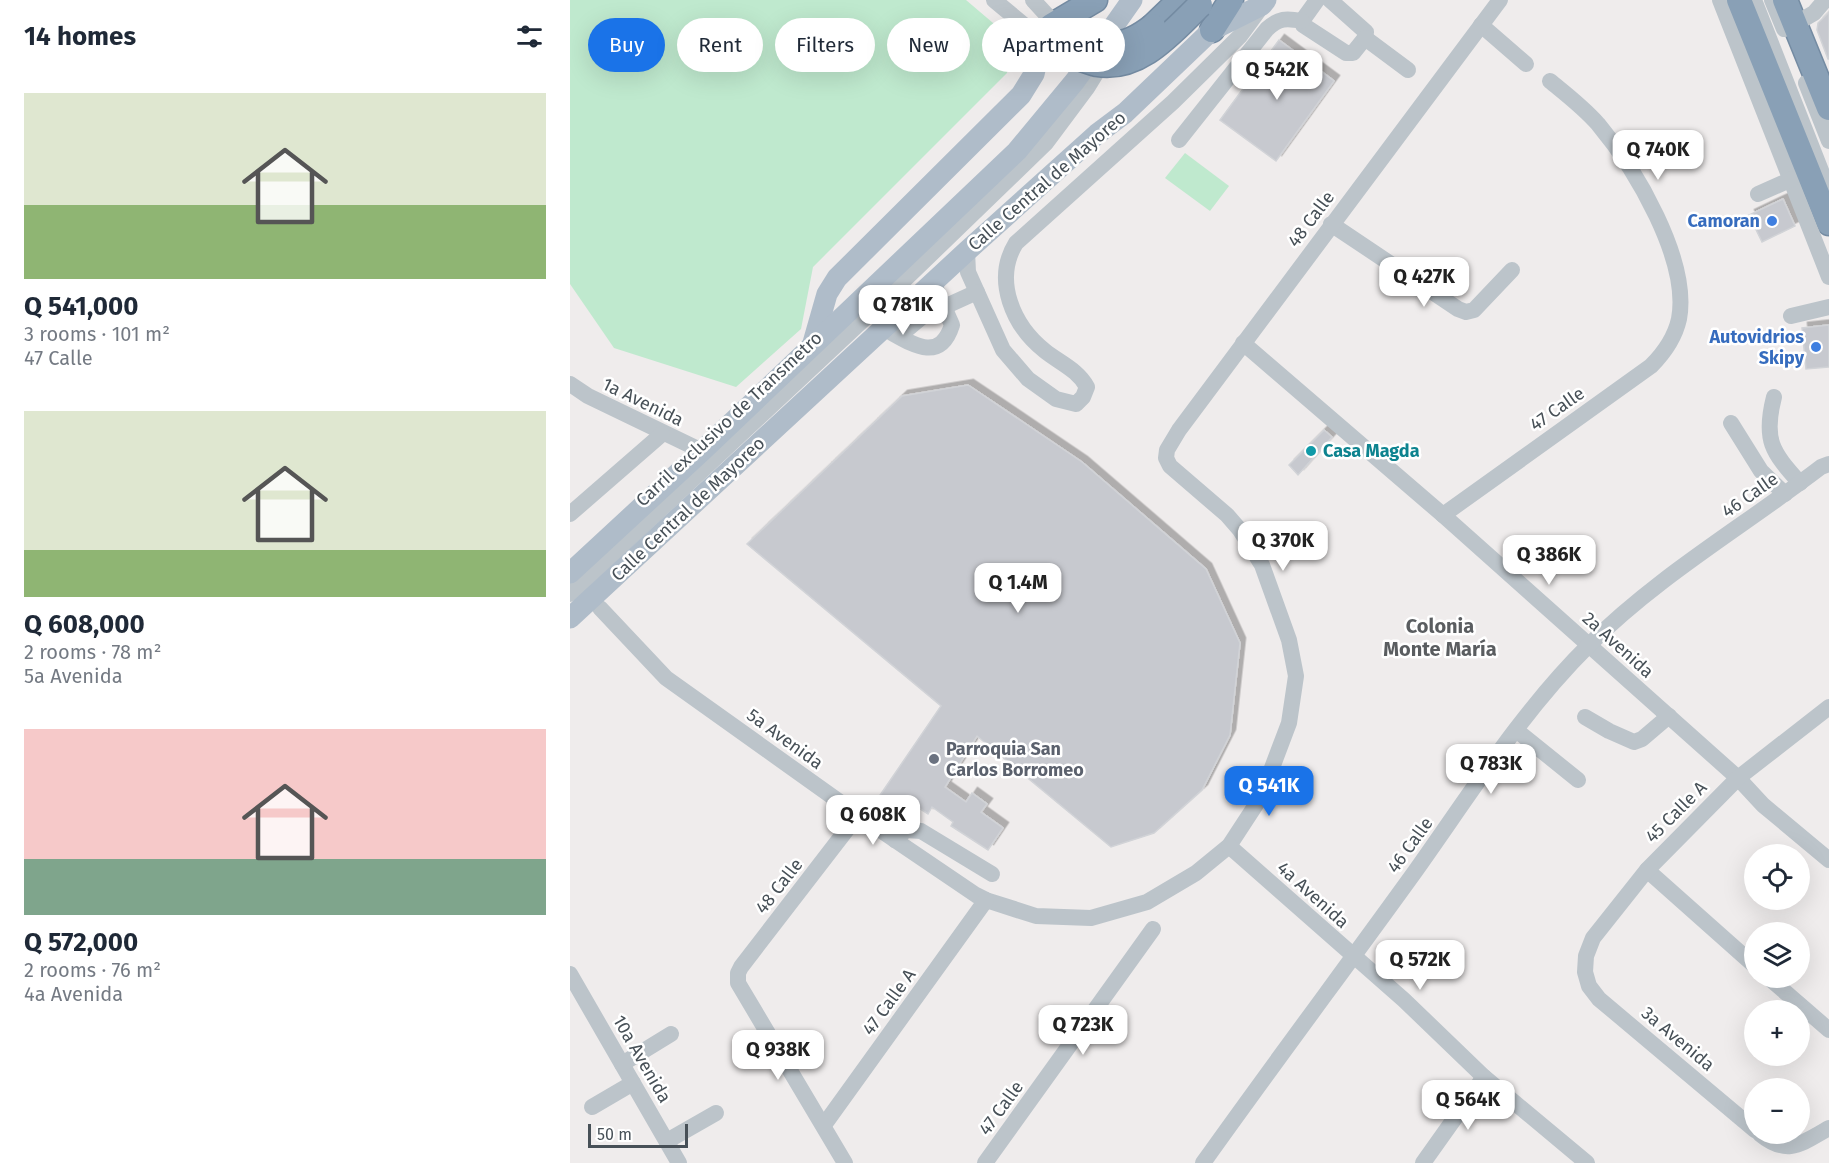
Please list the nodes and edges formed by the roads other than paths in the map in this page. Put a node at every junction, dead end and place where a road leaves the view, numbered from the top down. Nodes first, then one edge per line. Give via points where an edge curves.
1 (994, 0) edge
2 (1033, 0) edge
3 (1095, 0) edge
4 (1144, 0) edge
5 (1231, 0) edge
6 (1317, 0) edge
7 (1330, 0) edge
8 (1500, 0) edge
9 (1720, 0) edge
10 (1739, 0) edge
11 (1754, 0) edge
12 (1772, 0) edge
13 (1785, 0) edge
14 (1825, 0) edge
15 (1196, 2) edge
16 (1264, 2) edge
17 (1131, 9) edge
18 (1024, 18) edge
19 (1044, 18) edge
20 (1075, 18) edge
21 (1302, 21) junction
22 (1795, 24) junction
23 (1480, 25) junction
24 (1212, 30) junction
25 (1365, 38) junction
26 (1125, 42) edge
27 (1125, 62) edge
28 (1526, 64) dead end
29 (1408, 70) dead end
30 (1035, 72) edge
31 (1550, 81) dead end
32 (1828, 101) edge
33 (1179, 140) dead end
34 (1829, 141) edge
35 (1792, 179) junction
36 (1829, 191) edge
37 (1758, 194) dead end
38 (1829, 223) edge
39 (1331, 224) junction
40 (967, 251) junction
41 (1512, 270) dead end
42 (1829, 277) edge
43 (977, 292) junction
44 (940, 296) junction
45 (1829, 308) edge
46 (1791, 316) dead end
47 (891, 332) junction
48 (1243, 343) junction
49 (812, 346) junction
50 (570, 384) edge
51 (1774, 397) dead end
52 (1731, 423) dead end
53 (662, 434) junction
54 (702, 451) junction
55 (1826, 462) edge
56 (1800, 483) junction
57 (1785, 494) junction
58 (570, 514) edge
59 (1443, 514) junction
60 (570, 573) edge
61 (570, 594) edge
62 (600, 608) dead end
63 (570, 618) edge
64 (1589, 645) junction
65 (1829, 707) edge
66 (1669, 716) junction
67 (1585, 717) dead end
68 (1516, 730) junction
69 (1738, 778) junction
70 (1578, 780) dead end
71 (858, 815) junction
72 (895, 840) junction
73 (1229, 846) junction
74 (1829, 860) edge
75 (1647, 870) junction
76 (992, 874) dead end
77 (986, 900) junction
78 (1153, 929) dead end
79 (1744, 956) edge
80 (1354, 957) junction
81 (1585, 972) joint
82 (570, 974) edge
83 (1781, 988) edge
84 (1829, 1030) edge
85 (671, 1034) dead end
86 (622, 1064) junction
87 (1484, 1077) junction
88 (633, 1083) junction
89 (592, 1107) dead end
90 (716, 1113) dead end
91 (1744, 1121) edge
92 (824, 1125) junction
93 (1829, 1128) edge
94 (1810, 1138) edge
95 (667, 1141) junction
96 (1774, 1144) edge
97 (1800, 1144) edge
98 (677, 1162) edge
99 (845, 1163) edge
100 (985, 1163) edge
101 (1203, 1163) edge
102 (1423, 1163) edge
103 (1587, 1163) edge

1 - 18 street
2 - 19 street
3 - 20 highway
4 - 17 street
5 - 24 highway
6 - 21 street
7 - 25 street via 1363,28
8 - 23 street, 48 Calle
9 - 35 street
10 - 38 highway
11 - 36 street
12 - 34 street
13 - 22 highway
14 - 22 street via 1814,13
15 - 26 highway, bridge
15 - 27 highway, bridge via 1153,48
16 - 24 main road, Calle Central de Mayoreo
16 - 43 street via 1240,36 1173,102 1016,243 1009,255 1006,288 1018,322 1044,350 1081,376 1087,387 1076,404 1056,399 1028,379 1003,350
17 - 49 main road, Calle Central de Mayoreo via 1017,151
17 - 61 street, Carril exclusivo de Transmetro via 1087,88 1046,143
21 - 25 street via 1303,26 1346,53 1353,53
21 - 33 street via 1277,20 1267,29
22 - 32 highway
23 - 28 street
23 - 39 street, 48 Calle
24 - 40 main road, Calle Central de Mayoreo via 1125,113
25 - 29 street
30 - 49 main road via 1021,95 831,286
31 - 59 street, 47 Calle via 1598,124 1645,194 1670,248 1679,279 1678,321 1673,336 1651,366
35 - 37 street
35 - 42 street
39 - 41 street via 1466,312 1474,310
39 - 48 street, 48 Calle
40 - 43 street via 968,272
40 - 44 main road, Calle Central de Mayoreo
43 - 44 street
44 - 47 main road, Calle Central de Mayoreo
44 - 47 street via 951,325 948,335 934,348 925,349
45 - 46 street
47 - 63 main road, Calle Central de Mayoreo
48 - 59 street, 2a Avenida
48 - 73 street, 48 Calle via 1179,430 1166,458 1253,548 1289,640 1296,675 1290,723 1261,796
49 - 54 main road, Calle Central de Mayoreo
50 - 53 street, 1a Avenida
51 - 56 street via 1769,416 1772,447
52 - 57 street via 1761,471
53 - 54 street, 1a Avenida
53 - 58 street
54 - 60 main road, Calle Central de Mayoreo
55 - 56 street, 46 Calle
56 - 57 street, 46 Calle
57 - 64 street, 46 Calle via 1632,606
59 - 64 street, 2a Avenida
62 - 71 street, 5a Avenida via 666,678
64 - 66 street, 2a Avenida
64 - 68 street, 46 Calle
65 - 69 street, 45 Calle A
66 - 67 street via 1634,742
66 - 69 street, 2a Avenida
68 - 70 street
68 - 80 street, 46 Calle
69 - 74 street, 2a Avenida via 1763,805
69 - 75 street, 45 Calle A
71 - 72 street, 5a Avenida
71 - 92 street, 48 Calle via 741,967 738,983
72 - 76 street via 906,830 921,831
72 - 77 street, 5a Avenida
73 - 77 street, 5a Avenida via 1196,873 1147,902 1091,918 1036,916
73 - 80 street, 4a Avenida
75 - 79 street
75 - 81 street, 45 Calle A via 1593,938
77 - 92 street, 47 Calle A
78 - 100 street, 47 Calle
80 - 87 street, 4a Avenida
80 - 101 street, 46 Calle
81 - 91 street, 3a Avenida via 1599,999
82 - 86 street, 10a Avenida
83 - 84 street
85 - 86 street
86 - 88 street, 10a Avenida
87 - 102 street
87 - 103 street, 4a Avenida
88 - 89 street
88 - 95 street, 10a Avenida
90 - 95 street
92 - 99 street
93 - 94 street
95 - 98 street, 10a Avenida
96 - 97 street

